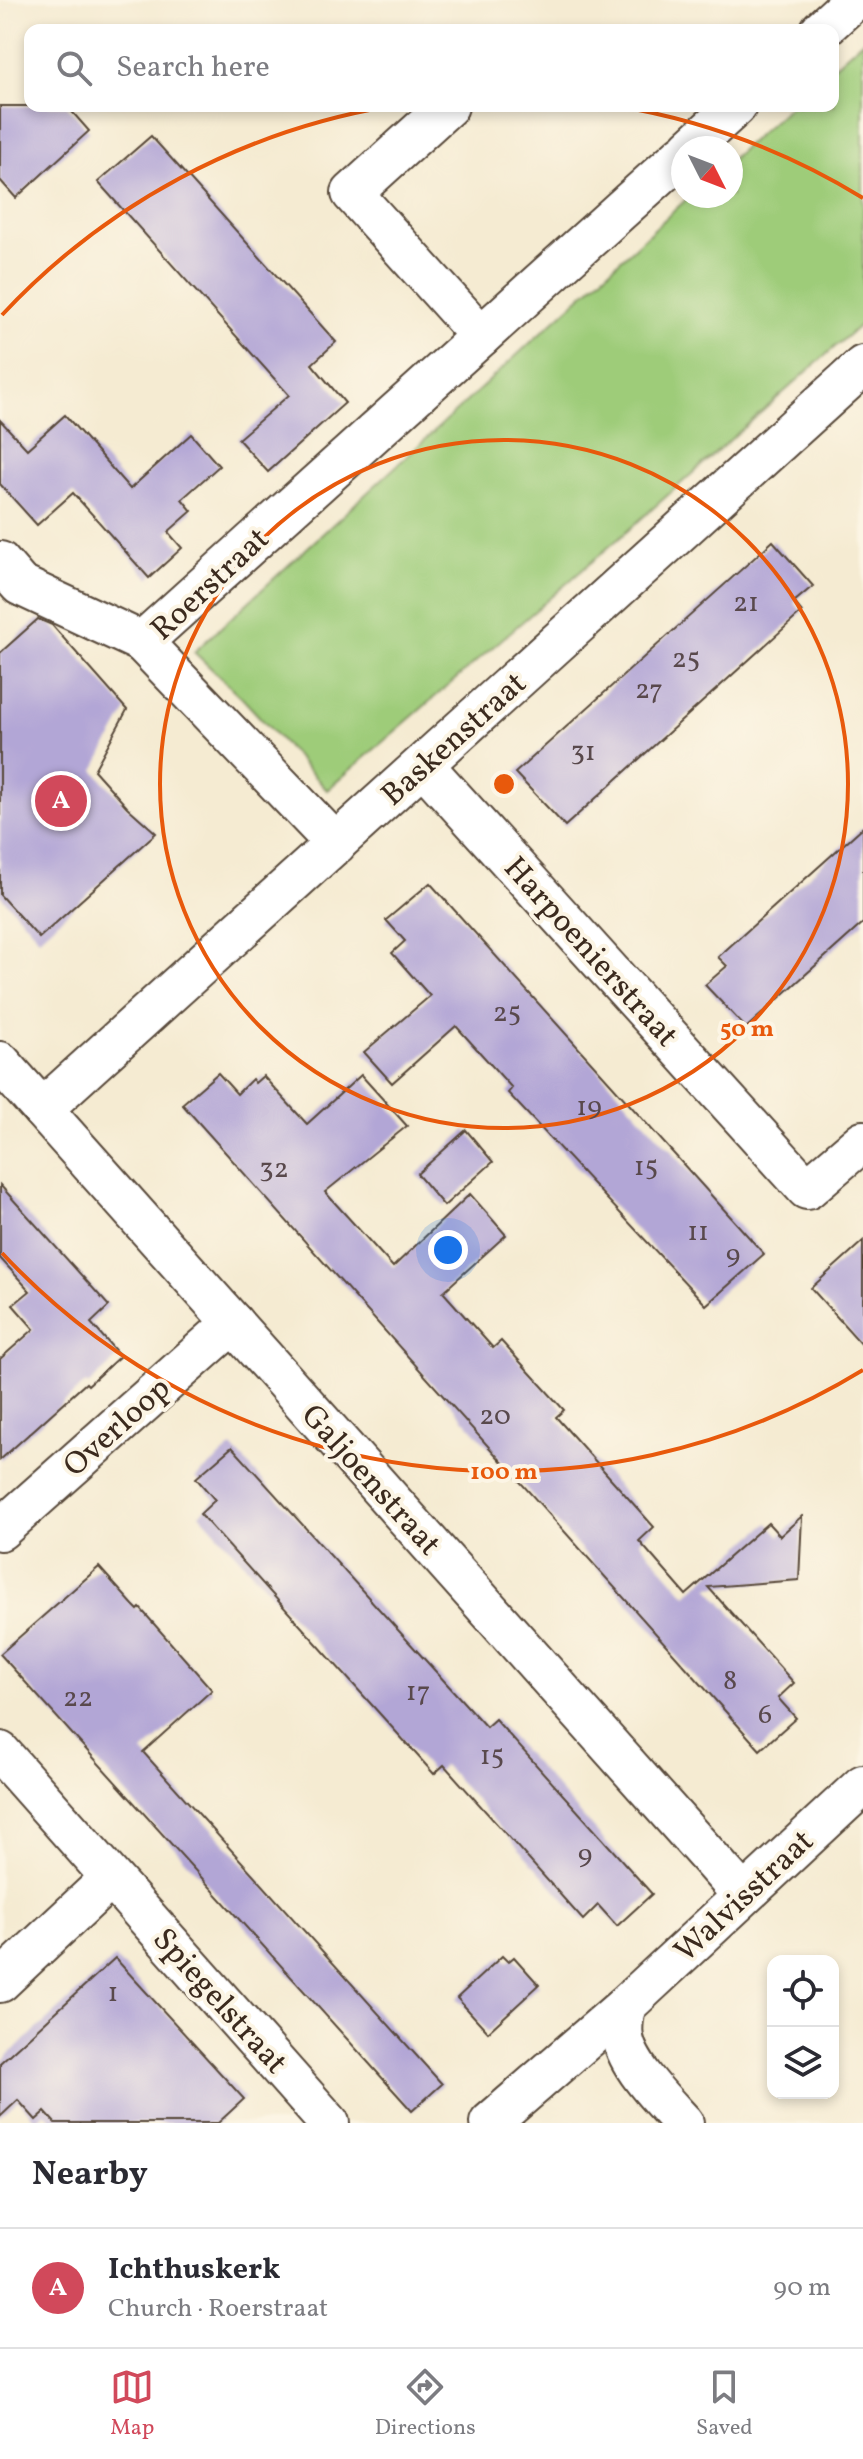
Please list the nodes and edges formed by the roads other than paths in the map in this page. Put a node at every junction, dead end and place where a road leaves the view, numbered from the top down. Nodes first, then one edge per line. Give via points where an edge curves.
1 (854, 0) edge
2 (828, 24) edge
3 (441, 112) edge
4 (729, 112) edge
5 (703, 136) edge
6 (671, 165) edge
7 (481, 336) junction
8 (863, 366) edge
9 (0, 562) edge
10 (142, 642) junction
11 (423, 765) junction
12 (336, 844) junction
13 (0, 1062) edge
14 (42, 1109) junction
15 (863, 1141) edge
16 (233, 1323) junction
17 (0, 1530) edge
18 (0, 1752) edge
19 (863, 1785) edge
20 (111, 1878) junction
21 (743, 1895) junction
22 (0, 1982) edge
23 (625, 2006) junction
24 (329, 2123) edge
25 (490, 2123) edge
26 (683, 2123) edge

1 - 2 street
3 - 7 street via 352,193
4 - 5 street
6 - 7 street, Roerstraat
7 - 10 street, Roerstraat
8 - 11 street, Baskenstraat
9 - 10 street via 20,585
10 - 12 street, Roerstraat
11 - 12 street, Baskenstraat
11 - 15 street, Harpoenierstraat via 807,1189
12 - 14 street, Baskenstraat
13 - 14 street, Galjoenstraat
14 - 16 street, Galjoenstraat
16 - 17 street, Overloop
16 - 21 street, Galjoenstraat
18 - 20 street, Spiegelstraat
19 - 21 street, Walvisstraat
20 - 22 street
20 - 24 street, Spiegelstraat
21 - 23 street, Walvisstraat
23 - 25 street, Walvisstraat
23 - 26 street via 623,2042 636,2067

